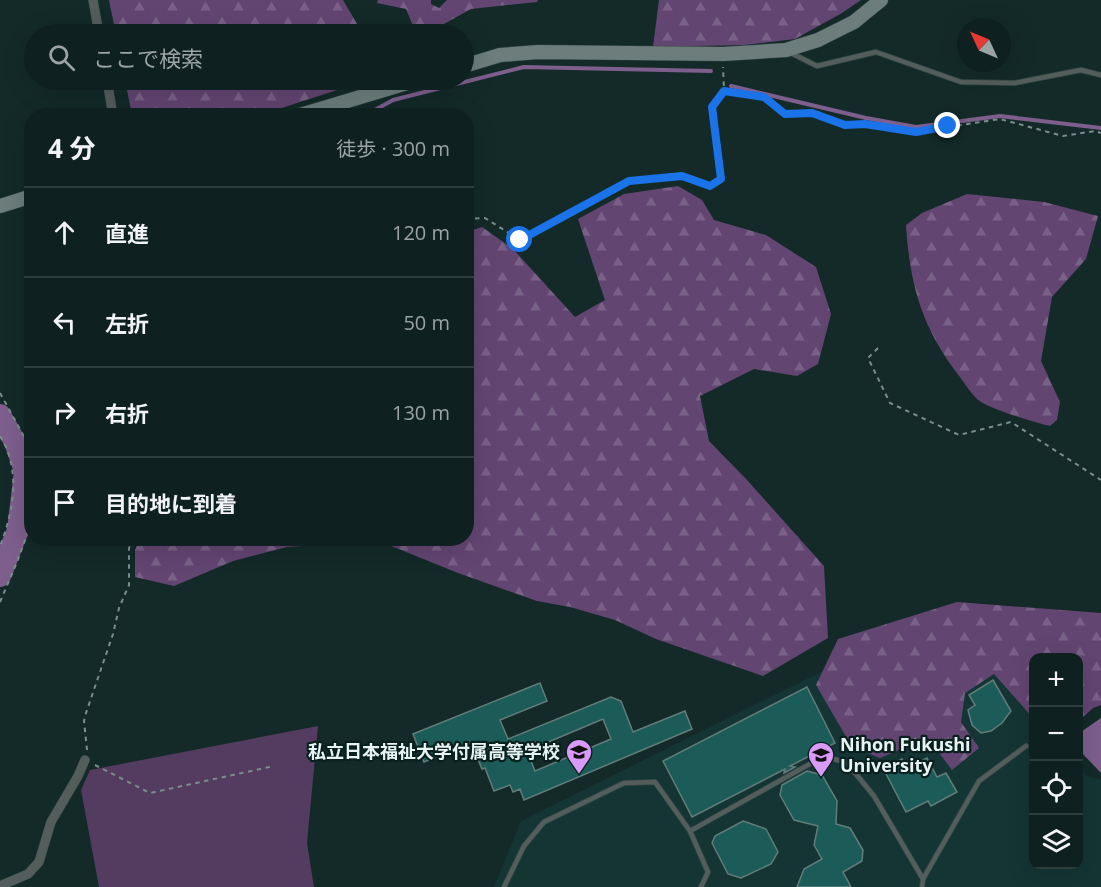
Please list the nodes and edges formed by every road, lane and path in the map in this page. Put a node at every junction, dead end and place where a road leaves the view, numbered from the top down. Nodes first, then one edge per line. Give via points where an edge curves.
1 (93, 0) edge
2 (881, 0) edge
3 (97, 24) edge
4 (786, 51) junction
5 (723, 54) junction
6 (474, 63) edge
7 (1101, 75) edge
8 (109, 90) edge
9 (384, 90) edge
10 (724, 91) junction
11 (112, 108) edge
12 (324, 108) edge
13 (1101, 133) edge
14 (24, 198) edge
15 (0, 206) edge
16 (474, 219) edge
17 (878, 348) dead end
18 (0, 393) edge
19 (0, 436) edge
20 (24, 436) edge
21 (1101, 480) edge
22 (24, 543) edge
23 (0, 546) edge
24 (130, 546) edge
25 (0, 602) edge
26 (1026, 746) dead end
27 (85, 760) junction
28 (274, 766) dead end
29 (690, 831) junction
30 (922, 879) junction
31 (0, 886) edge
32 (504, 887) edge
33 (702, 887) edge
34 (922, 887) edge

1 - 3 street
2 - 4 street via 854,22
4 - 5 street
4 - 7 lane via 817,66 876,52 961,82 1015,83 1081,70
5 - 6 street via 538,52 500,55
5 - 10 path
8 - 11 street
9 - 12 street
10 - 13 path via 764,97 785,114 812,113 845,125 916,132 1000,119 1063,136
10 - 16 path via 712,107 721,179 710,186 682,176 629,181 520,240 485,218
14 - 15 street
17 - 21 path via 868,358 890,403 959,435 1011,422
18 - 20 path
19 - 23 path via 10,456 13,489
22 - 25 path
24 - 27 path via 129,585 86,713
26 - 30 lane via 979,782
27 - 28 path via 150,793
27 - 31 street via 51,822 39,862 28,874
29 - 30 lane via 824,756 847,763 874,796
29 - 32 lane via 654,782 624,783 544,822 524,846
29 - 33 lane via 708,872
30 - 34 lane

